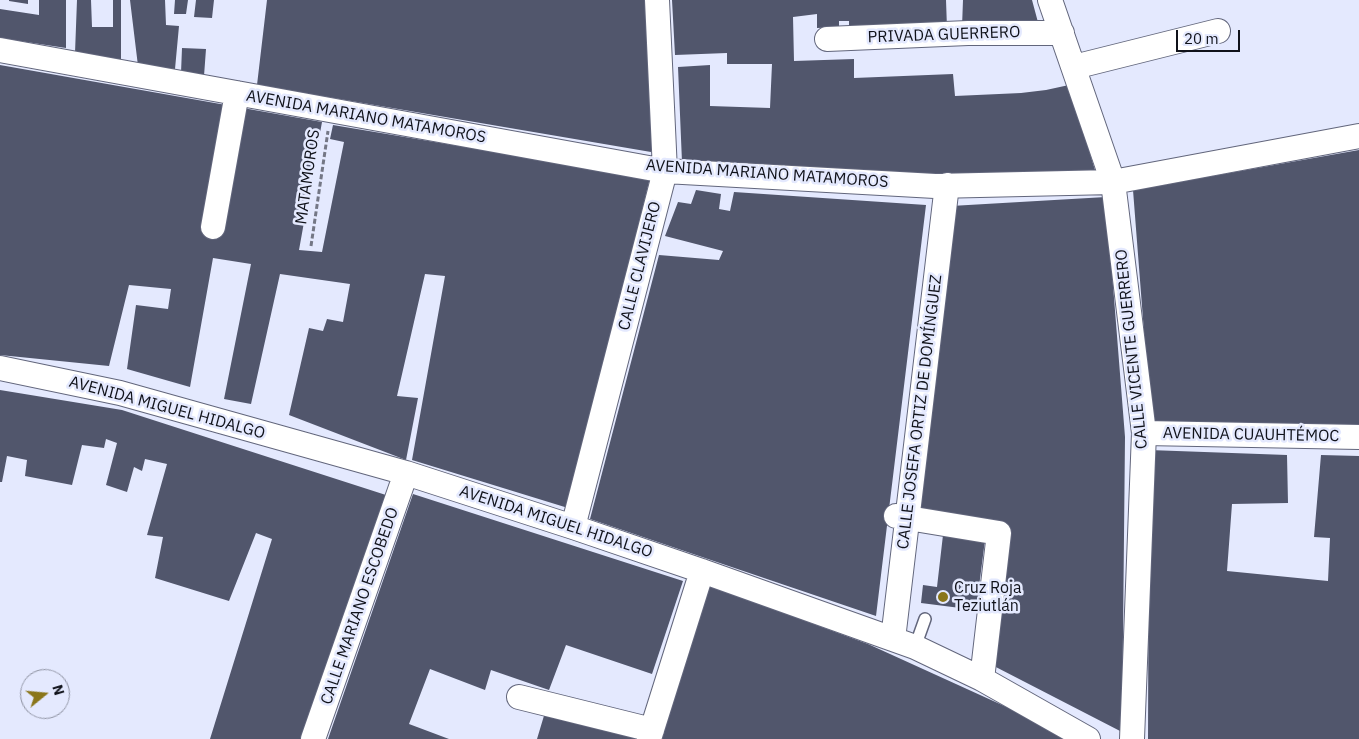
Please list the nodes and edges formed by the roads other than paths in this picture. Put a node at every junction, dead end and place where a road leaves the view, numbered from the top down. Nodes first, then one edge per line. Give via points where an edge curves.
1 (657, 0) edge
2 (1050, 0) edge
3 (1218, 31) dead end
4 (1062, 33) junction
5 (827, 39) dead end
6 (0, 50) edge
7 (1074, 67) junction
8 (237, 93) junction
9 (1359, 136) edge
10 (665, 170) junction
11 (1113, 182) junction
12 (941, 185) junction
13 (213, 227) dead end
14 (0, 368) edge
15 (1144, 433) junction
16 (1359, 437) edge
17 (406, 473) junction
18 (901, 521) junction
19 (573, 527) junction
20 (702, 571) junction
21 (925, 619) dead end
22 (887, 637) junction
23 (915, 647) junction
24 (979, 678) junction
25 (519, 697) dead end
26 (650, 734) edge
27 (1083, 737) edge
28 (313, 739) edge
29 (1132, 739) edge

1 - 10 street, CALLE CLAVIJERO
2 - 4 street, CALLE VICENTE GUERRERO
3 - 7 street
4 - 5 street, PRIVADA GUERRERO via 968,32
4 - 7 street, CALLE VICENTE GUERRERO
6 - 8 street, AVENIDA MARIANO MATAMOROS
7 - 11 street, CALLE VICENTE GUERRERO
8 - 10 street, AVENIDA MARIANO MATAMOROS
8 - 13 street
9 - 11 street, AVENIDA MARIANO MATAMOROS
10 - 12 street, AVENIDA MARIANO MATAMOROS
10 - 19 street, CALLE CLAVIJERO
11 - 12 street, AVENIDA MARIANO MATAMOROS
11 - 15 street, CALLE VICENTE GUERRERO
12 - 18 street, CALLE JOSEFA ORTIZ DE DOMÍNGUEZ
14 - 17 street, AVENIDA MIGUEL HIDALGO via 120,394
15 - 16 street, AVENIDA CUAUHTÉMOC
15 - 29 street, CALLE VICENTE GUERRERO
17 - 19 street, AVENIDA MIGUEL HIDALGO
17 - 28 street, CALLE MARIANO ESCOBEDO
18 - 22 street, CALLE JOSEFA ORTIZ DE DOMÍNGUEZ
18 - 24 street via 996,535
19 - 20 street, AVENIDA MIGUEL HIDALGO
20 - 22 street, AVENIDA MIGUEL HIDALGO
20 - 26 street
21 - 23 lane
22 - 23 street, AVENIDA MIGUEL HIDALGO
23 - 24 street, AVENIDA MIGUEL HIDALGO
24 - 27 street, AVENIDA MIGUEL HIDALGO
25 - 26 street

